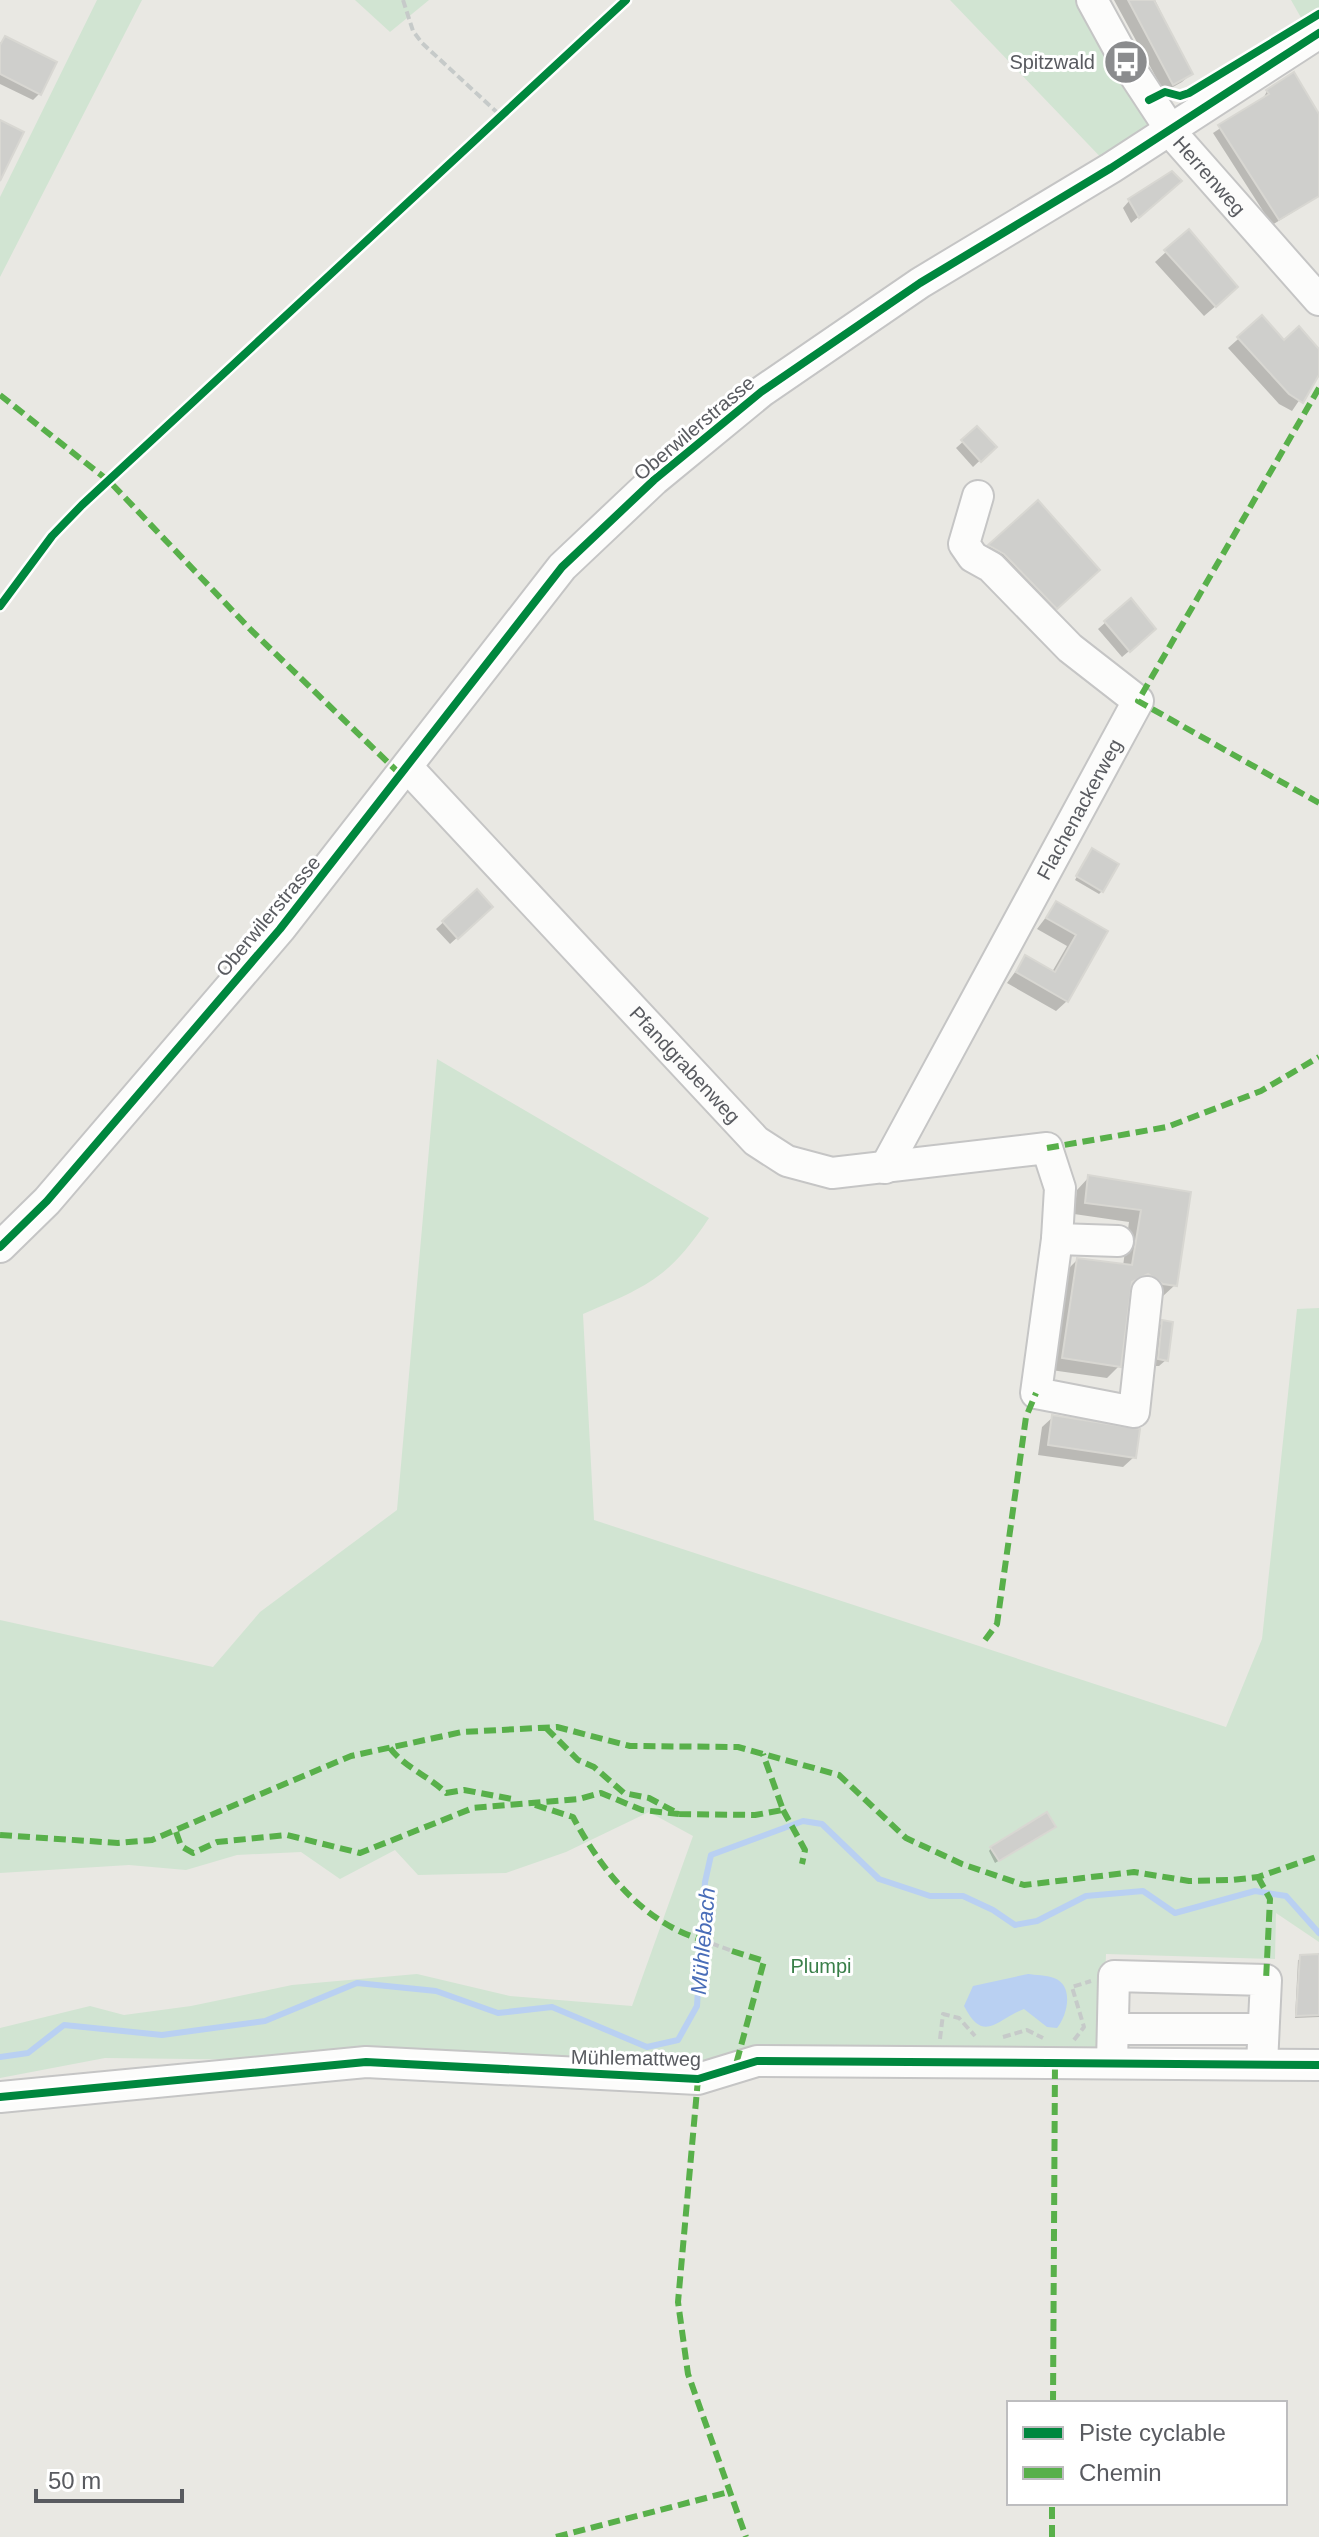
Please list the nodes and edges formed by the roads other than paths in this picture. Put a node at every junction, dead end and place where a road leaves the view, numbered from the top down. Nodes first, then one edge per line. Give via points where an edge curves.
1 (1092, 0) edge
2 (1319, 33) edge
3 (1170, 130) junction
4 (1319, 300) edge
5 (978, 496) dead end
6 (408, 768) junction
7 (885, 1168) junction
8 (1057, 1239) junction
9 (1118, 1241) dead end
10 (0, 1247) edge
11 (1147, 1292) dead end
12 (1113, 2029) junction
13 (1263, 2029) junction
14 (1112, 2063) junction
15 (1262, 2064) junction
16 (1319, 2065) edge
17 (0, 2097) edge

1 - 3 street, Herrenweg
2 - 3 street, Oberwilerstrasse
3 - 4 street, Herrenweg
3 - 6 street, Oberwilerstrasse via 920,283 761,392 654,480 562,567
5 - 7 street, Flachenackerweg via 964,544 973,557 991,567 1093,669 1138,701
6 - 7 street, Pfandgrabenweg via 756,1141 807,1169 832,1173
6 - 10 street, Oberwilerstrasse via 280,929 47,1201
7 - 8 street, Pfandgrabenweg via 1047,1148 1060,1188
8 - 9 street
8 - 11 street via 1036,1393 1134,1412
12 - 13 street
12 - 13 street via 1114,1976 1266,1980
12 - 14 street
13 - 15 street
14 - 15 street, Mühlemattweg
14 - 17 street, Mühlemattweg via 757,2061 698,2079 366,2062
15 - 16 street, Mühlemattweg

